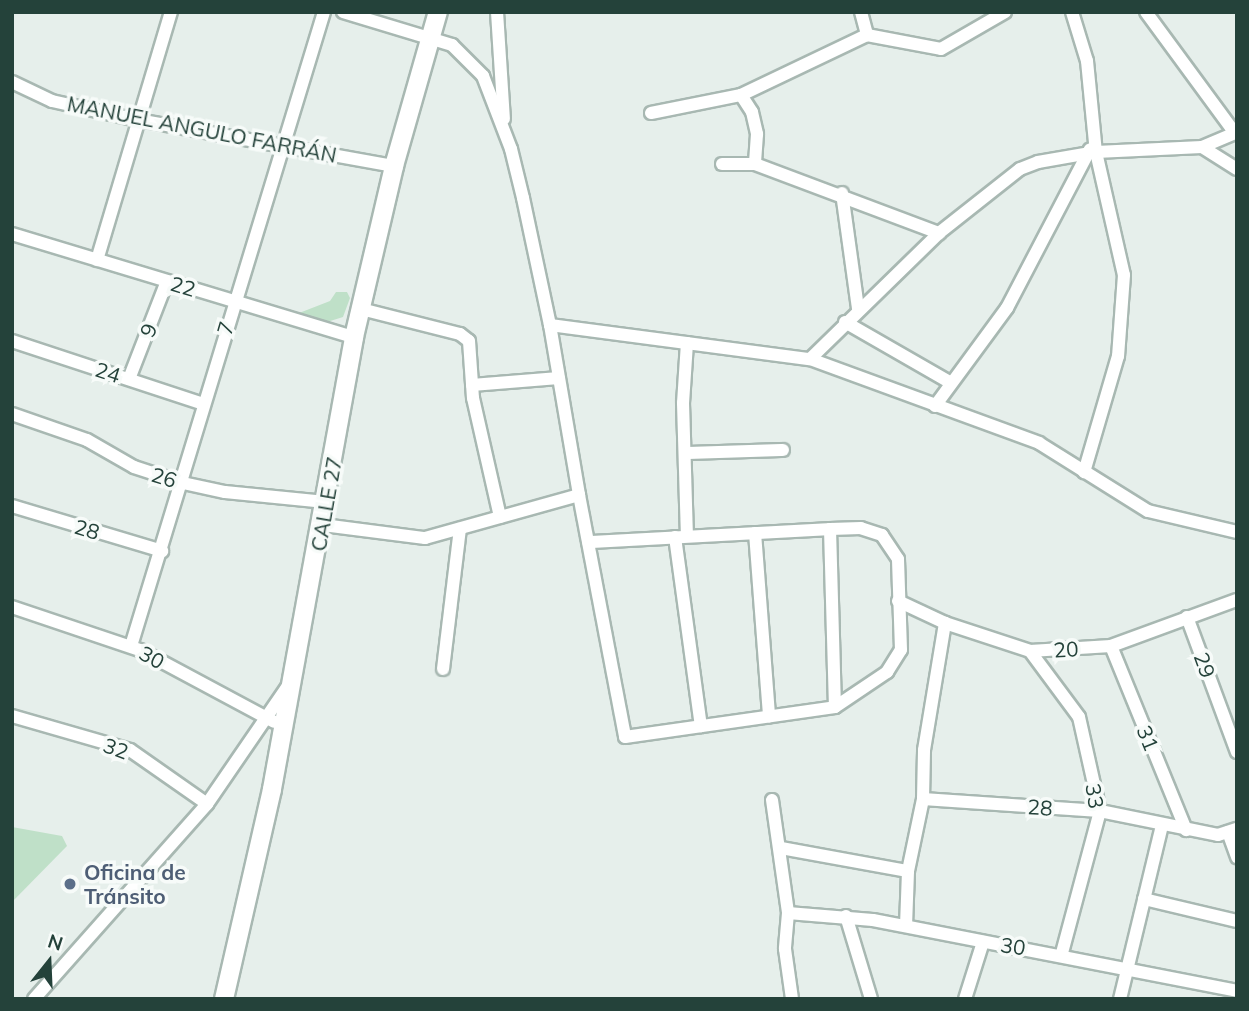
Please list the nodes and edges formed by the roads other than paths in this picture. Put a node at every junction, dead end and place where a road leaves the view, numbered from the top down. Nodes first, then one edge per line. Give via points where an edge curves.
1 (171, 12) edge
2 (324, 12) edge
3 (343, 12) edge
4 (438, 12) edge
5 (497, 12) edge
6 (861, 12) edge
7 (1072, 12) edge
8 (1146, 12) edge
9 (995, 14) edge
10 (867, 35) junction
11 (429, 38) junction
12 (12, 82) edge
13 (741, 95) junction
14 (651, 113) dead end
15 (138, 120) junction
16 (1236, 132) edge
17 (505, 133) junction
18 (280, 145) junction
19 (1202, 146) junction
20 (1093, 148) junction
21 (722, 164) dead end
22 (755, 164) junction
23 (394, 166) junction
24 (1237, 169) edge
25 (842, 193) junction
26 (939, 233) junction
27 (12, 234) edge
28 (97, 260) junction
29 (167, 281) junction
30 (233, 301) junction
31 (361, 309) junction
32 (858, 309) junction
33 (845, 322) junction
34 (550, 325) junction
35 (354, 337) junction
36 (12, 341) edge
37 (687, 343) junction
38 (810, 359) junction
39 (559, 378) junction
40 (129, 379) junction
41 (951, 383) junction
42 (472, 385) junction
43 (204, 404) junction
44 (935, 405) junction
45 (12, 414) edge
46 (783, 450) dead end
47 (686, 453) junction
48 (1084, 472) junction
49 (183, 483) junction
50 (579, 495) junction
51 (326, 502) junction
52 (12, 506) edge
53 (500, 517) junction
54 (323, 524) junction
55 (460, 529) junction
56 (830, 529) junction
57 (1237, 531) edge
58 (755, 533) junction
59 (681, 537) junction
60 (588, 542) junction
61 (162, 551) junction
62 (1237, 600) edge
63 (898, 601) junction
64 (12, 607) edge
65 (1187, 617) junction
66 (945, 623) junction
67 (131, 646) junction
68 (1111, 646) junction
69 (1030, 651) junction
70 (443, 668) dead end
71 (835, 707) junction
72 (12, 716) edge
73 (769, 716) junction
74 (276, 722) junction
75 (701, 726) junction
76 (1237, 752) edge
77 (923, 799) junction
78 (772, 800) dead end
79 (207, 804) junction
80 (1100, 811) junction
81 (1162, 826) junction
82 (1186, 830) junction
83 (1232, 830) edge
84 (781, 848) junction
85 (1237, 858) edge
86 (908, 871) junction
87 (1144, 899) junction
88 (788, 913) junction
89 (846, 916) junction
90 (1237, 920) edge
91 (906, 926) junction
92 (983, 942) junction
93 (1062, 953) junction
94 (1126, 969) junction
95 (1237, 991) edge
96 (34, 999) edge
97 (225, 999) edge
98 (792, 999) edge
99 (870, 999) edge
100 (965, 999) edge
101 (1120, 999) edge

1 - 15 street
2 - 18 street, 7
3 - 11 street
4 - 11 main road, CALLE 27
5 - 17 street
6 - 10 street
7 - 20 street via 1087,61
8 - 16 street
9 - 10 street via 941,50
10 - 13 street
11 - 17 street via 463,52 479,69
11 - 23 main road, CALLE 27
12 - 15 street, MANUEL ANGULO FARRÁN via 52,101
13 - 14 street
13 - 22 street via 752,111 757,134
15 - 18 street, MANUEL ANGULO FARRÁN
15 - 28 street
16 - 19 street
17 - 34 street
18 - 23 street, MANUEL ANGULO FARRÁN
18 - 30 street, 7
19 - 20 street
19 - 24 street
20 - 26 street via 1020,169
20 - 41 street via 1007,308
20 - 48 street via 1124,275 1118,356
21 - 22 street
22 - 25 street
23 - 31 main road, CALLE 27
25 - 26 street
25 - 32 street
26 - 32 street
27 - 28 street, 22
28 - 29 street, 22
29 - 30 street, 22
29 - 40 street, 9
30 - 35 street, 22
30 - 43 street, 7
31 - 35 main road, CALLE 27
31 - 42 street via 460,334 470,341
32 - 33 street
33 - 38 street
33 - 41 street
34 - 37 street
34 - 39 street
35 - 51 main road, CALLE 27
36 - 40 street, 24
37 - 38 street
37 - 47 street
38 - 44 street
39 - 42 street
39 - 50 street
40 - 43 street, 24
41 - 44 street
42 - 53 street
43 - 49 street, 7
44 - 48 street via 1038,443
45 - 49 street, 26 via 87,440 134,467
46 - 47 street
47 - 59 street
48 - 57 street via 1148,511
49 - 51 street, 26
49 - 61 street, 7
50 - 53 street
50 - 60 street
51 - 54 main road, CALLE 27
52 - 61 street, 28
53 - 55 street
54 - 55 street via 425,538
54 - 74 main road, CALLE 27 via 294,674
55 - 70 street
56 - 58 street
56 - 63 street via 860,528 887,540 898,559
56 - 71 street
58 - 59 street
58 - 73 street
59 - 60 street
59 - 75 street
60 - 75 street via 625,737
61 - 67 street, 7
62 - 65 street, 20
63 - 66 street, 20
63 - 71 street via 901,650 896,661
64 - 67 street, 30
65 - 68 street, 20
65 - 76 street, 29
66 - 69 street, 20
66 - 77 street via 924,750
67 - 74 street, 30
68 - 69 street, 20
68 - 82 street, 31
69 - 80 street, 33 via 1079,717
71 - 73 street
72 - 79 street, 32 via 130,750
73 - 75 street
74 - 79 street
74 - 97 main road, CALLE 27
77 - 80 street, 28
77 - 86 street
78 - 84 street
79 - 96 street
80 - 81 street, 28
80 - 93 street, 33
81 - 82 street, 28
81 - 87 street
82 - 83 street, 28 via 1218,835
83 - 85 street
84 - 86 street
84 - 88 street
86 - 91 street
87 - 90 street
87 - 94 street
88 - 89 street, 30
88 - 98 street via 785,949
89 - 91 street, 30
89 - 99 street
91 - 92 street, 30
92 - 93 street, 30
92 - 100 street
93 - 94 street, 30
94 - 95 street, 30
94 - 101 street

